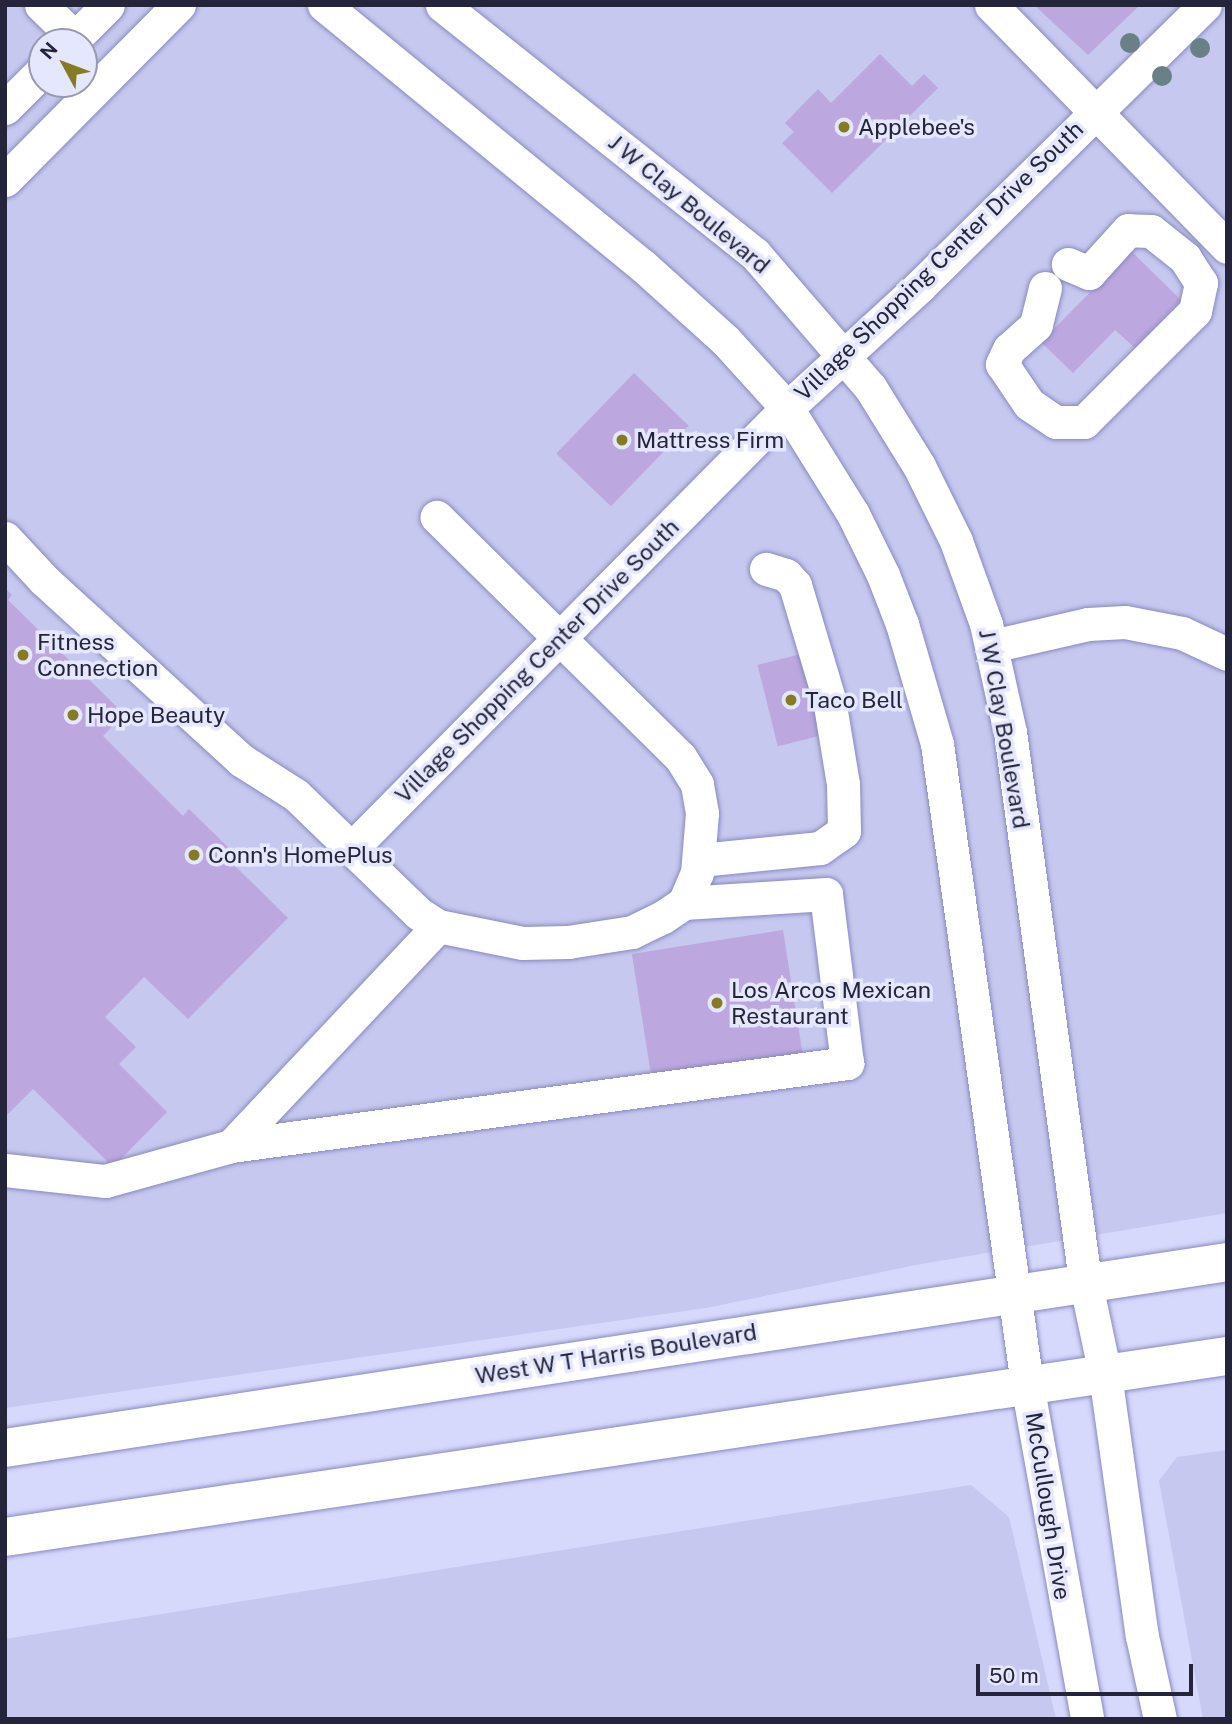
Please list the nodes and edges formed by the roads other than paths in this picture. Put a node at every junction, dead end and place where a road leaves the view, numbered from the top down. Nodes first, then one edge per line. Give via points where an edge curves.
1 (41, 5) edge
2 (108, 5) edge
3 (179, 5) edge
4 (324, 5) edge
5 (442, 5) edge
6 (991, 5) edge
7 (1205, 5) edge
8 (62, 28) edge
9 (85, 28) edge
10 (28, 85) edge
11 (5, 108) edge
12 (1093, 112) junction
13 (5, 180) edge
14 (1227, 247) edge
15 (1069, 264) dead end
16 (1045, 288) dead end
17 (845, 355) junction
18 (787, 408) junction
19 (437, 517) dead end
20 (5, 538) edge
21 (766, 569) dead end
22 (560, 638) junction
23 (992, 646) junction
24 (1227, 654) edge
25 (351, 849) junction
26 (700, 860) junction
27 (684, 902) junction
28 (438, 926) junction
29 (231, 1146) junction
30 (5, 1170) edge
31 (1227, 1262) edge
32 (1085, 1280) junction
33 (1014, 1292) junction
34 (1227, 1356) edge
35 (1105, 1374) junction
36 (1027, 1384) junction
37 (5, 1448) edge
38 (5, 1537) edge
39 (1087, 1719) edge
40 (1160, 1719) edge

1 - 8 street
2 - 9 street
3 - 13 street
4 - 18 street via 688,304
5 - 17 street, J W Clay Boulevard via 755,254
6 - 12 street
7 - 12 street, Village Shopping Center Drive South
10 - 11 street
12 - 14 street
12 - 17 street, Village Shopping Center Drive South
15 - 16 street via 1088,273 1128,230 1151,231 1185,258 1201,283 1195,311 1084,422 1056,422 1029,404 1002,364 1009,349 1036,325
17 - 18 street, Village Shopping Center Drive South
17 - 23 street, J W Clay Boulevard via 894,421 939,502
18 - 22 street, Village Shopping Center Drive South
18 - 33 street via 853,514 883,575 937,744
19 - 22 street
20 - 25 street via 44,580 241,760 296,795
21 - 26 street via 786,575 795,585 818,661 833,723 844,831 820,848
22 - 25 street, Village Shopping Center Drive South
22 - 26 street via 680,757 702,813
23 - 24 street via 1088,624 1125,622 1182,633
23 - 32 street, J W Clay Boulevard via 1010,732
25 - 28 street
26 - 27 street
27 - 28 street via 632,932 568,942 522,943
27 - 29 street via 826,894 847,1063
28 - 29 street
29 - 30 street via 105,1181
31 - 32 main road, West W T Harris Boulevard
32 - 33 main road, West W T Harris Boulevard
32 - 35 street, J W Clay Boulevard
33 - 36 street, McCullough Drive
33 - 37 main road, West W T Harris Boulevard
34 - 35 main road
35 - 36 main road
35 - 40 street via 1142,1636
36 - 38 main road
36 - 39 street, McCullough Drive

